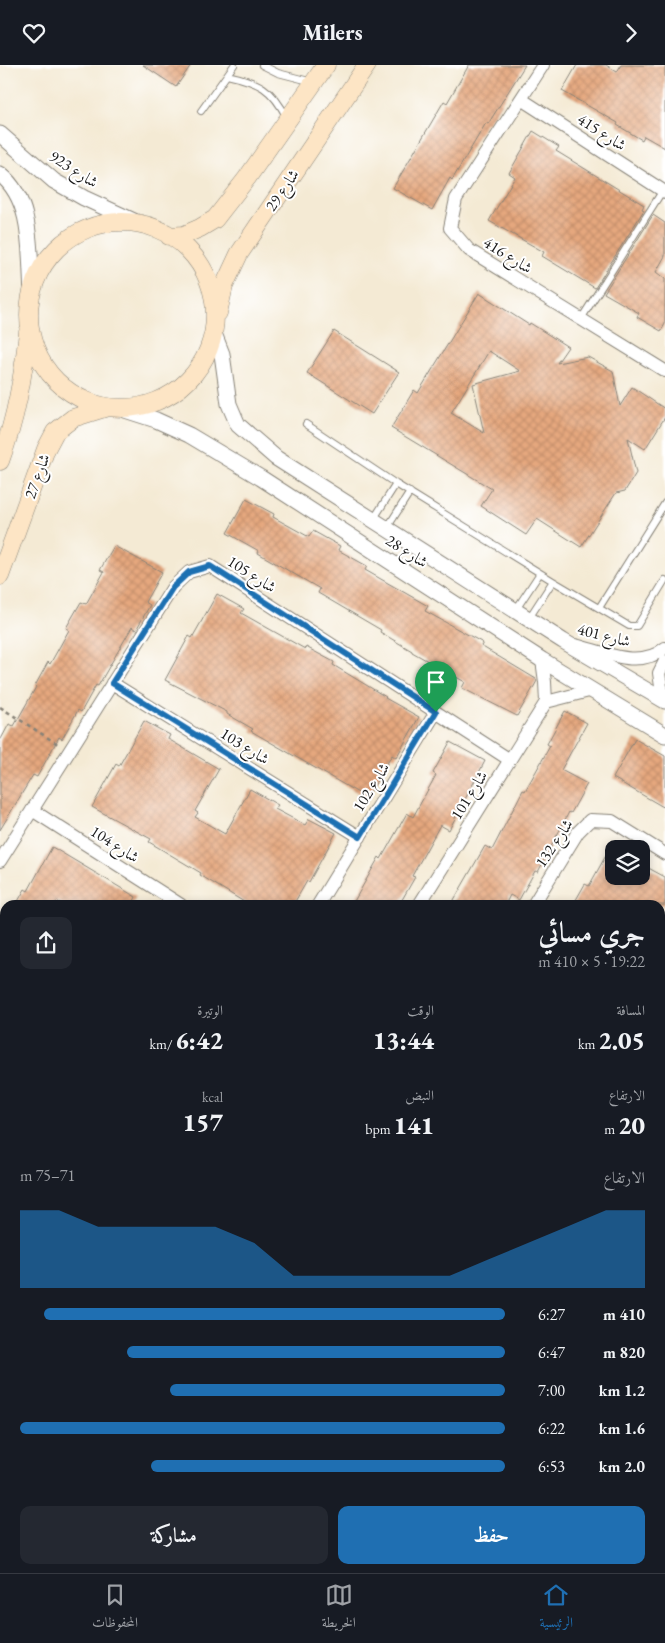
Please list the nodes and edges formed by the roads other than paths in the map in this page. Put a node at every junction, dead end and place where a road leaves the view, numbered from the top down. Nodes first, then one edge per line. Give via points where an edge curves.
1 (234, 65) edge
2 (262, 65) edge
3 (326, 65) edge
4 (367, 65) edge
5 (542, 65) edge
6 (227, 75) junction
7 (314, 82) junction
8 (521, 99) junction
9 (202, 111) dead end
10 (288, 119) junction
11 (0, 133) edge
12 (0, 174) edge
13 (664, 190) edge
14 (136, 223) junction
15 (169, 236) junction
16 (32, 293) junction
17 (580, 319) junction
18 (28, 326) junction
19 (214, 327) junction
20 (665, 371) edge
21 (116, 408) junction
22 (306, 424) dead end
23 (0, 461) edge
24 (396, 484) junction
25 (410, 492) junction
26 (665, 503) edge
27 (373, 520) junction
28 (387, 529) junction
29 (540, 573) junction
30 (0, 577) edge
31 (665, 580) edge
32 (553, 581) junction
33 (599, 608) junction
34 (515, 611) junction
35 (528, 619) junction
36 (563, 641) junction
37 (665, 648) edge
38 (542, 660) junction
39 (665, 661) edge
40 (112, 683) junction
41 (593, 690) junction
42 (664, 700) edge
43 (546, 702) junction
44 (436, 712) junction
45 (665, 735) edge
46 (510, 760) junction
47 (32, 810) junction
48 (360, 837) junction
49 (665, 854) edge
50 (0, 861) edge
51 (173, 900) edge
52 (321, 900) edge
53 (422, 900) edge
54 (536, 900) edge

1 - 6 lane
2 - 7 lane via 278,73
3 - 7 main road
4 - 19 main road, شارع 29 via 238,254 224,286
5 - 8 street, شارع 416
6 - 9 lane
6 - 10 lane via 262,87 278,101
7 - 10 main road
8 - 13 street, شارع 415
8 - 17 street, شارع 416 via 456,199 450,228 469,251
10 - 15 main road via 215,219 184,235
11 - 14 street, شارع 923 via 54,181
12 - 16 street via 18,195 25,211
13 - 17 lane
14 - 15 main road
14 - 16 main road via 102,224 70,237 47,261
15 - 19 main road via 196,257 210,287
16 - 18 main road
17 - 20 street, شارع 416
18 - 21 main road via 40,359 60,386 91,403
18 - 23 main road via 24,374 14,420
19 - 21 main road, شارع 29 via 207,355 188,382 157,401
19 - 27 street, شارع 28 via 222,354 229,404 238,425 276,458
21 - 30 main road, شارع 27 via 73,418 55,432
21 - 38 street, شارع 28 via 156,420 189,435 262,477
22 - 24 lane
24 - 25 lane
24 - 27 lane
25 - 28 lane
25 - 29 lane
26 - 33 lane
27 - 28 street, شارع 28
28 - 34 street, شارع 28
29 - 32 lane
29 - 34 lane
31 - 33 lane via 637,626 629,626
32 - 33 lane
32 - 35 lane
34 - 35 street, شارع 28
35 - 36 street, شارع 28
36 - 37 street, شارع 401 via 632,660 646,659
36 - 42 street, شارع 28
38 - 41 street, شارع 28
38 - 43 street
39 - 42 street via 659,673
40 - 44 street, شارع 105 via 173,587 189,572 210,566
40 - 47 street, شارع 105
40 - 48 street, شارع 103
41 - 43 street
41 - 45 street, شارع 28
43 - 46 street, شارع 101
44 - 46 street, شارع 105
44 - 48 street, شارع 102
46 - 53 street, شارع 101
47 - 50 street, شارع 105
47 - 51 street, شارع 104
48 - 52 street, شارع 102
49 - 54 street, شارع 132 via 612,821 590,820 578,832

